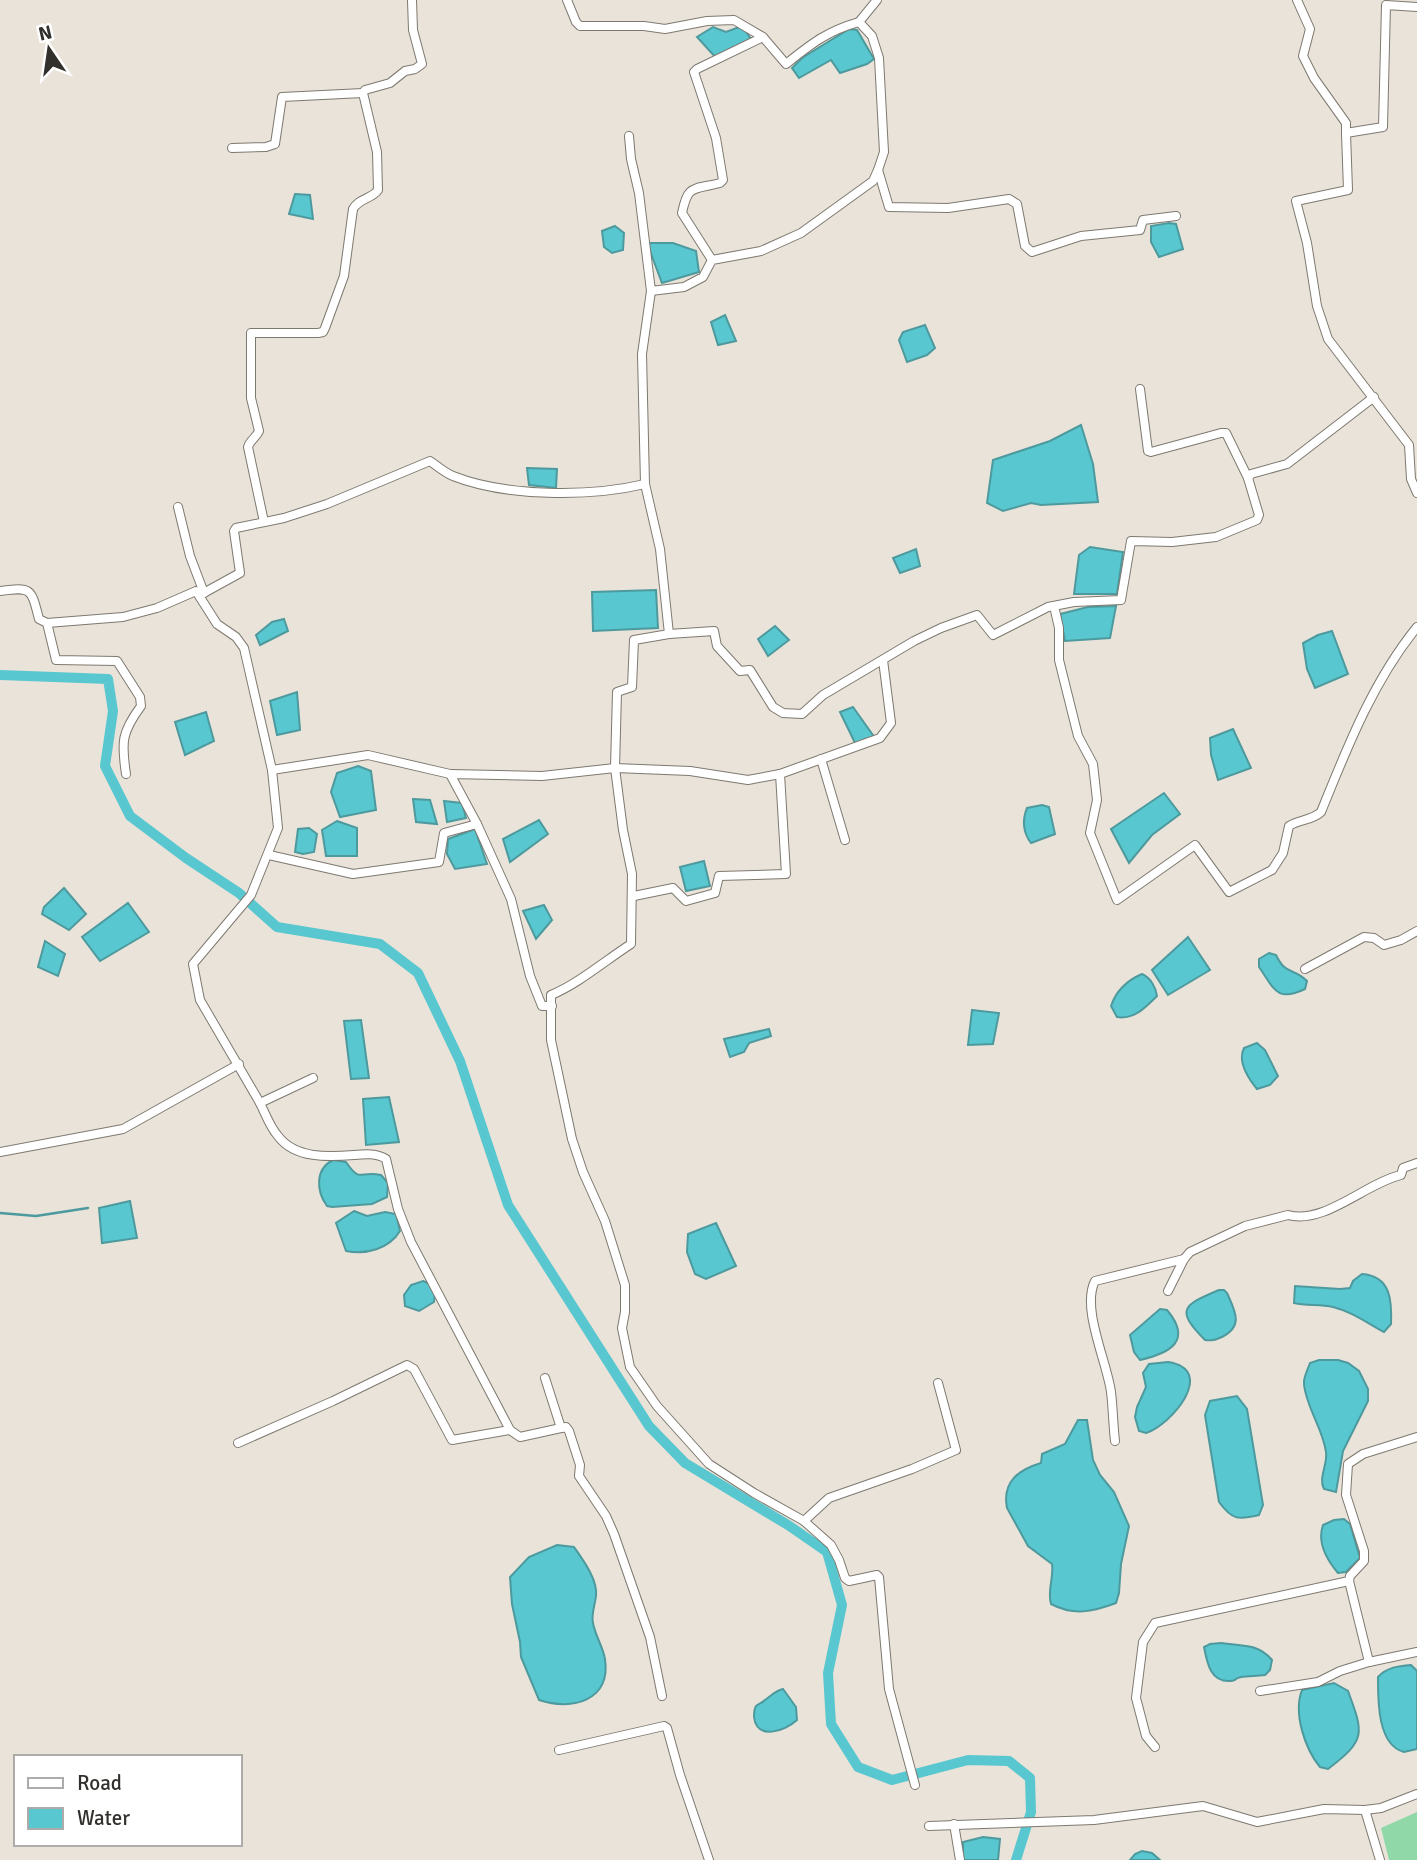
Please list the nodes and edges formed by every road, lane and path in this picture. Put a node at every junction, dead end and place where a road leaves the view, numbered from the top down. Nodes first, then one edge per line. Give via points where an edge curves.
1 (412, 0) edge
2 (567, 0) edge
3 (877, 0) edge
4 (1297, 0) edge
5 (1417, 7) edge
6 (859, 23) junction
7 (763, 37) junction
8 (363, 93) junction
9 (1346, 133) junction
10 (629, 136) dead end
11 (232, 148) dead end
12 (878, 170) junction
13 (1176, 216) dead end
14 (712, 260) junction
15 (651, 291) junction
16 (1140, 388) dead end
17 (1374, 397) junction
18 (1248, 478) junction
19 (645, 484) junction
20 (1417, 493) edge
21 (178, 507) dead end
22 (264, 522) junction
23 (0, 592) edge
24 (202, 594) junction
25 (1054, 606) junction
26 (47, 623) junction
27 (1417, 627) edge
28 (669, 635) junction
29 (883, 660) junction
30 (821, 759) junction
31 (615, 768) junction
32 (272, 770) junction
33 (126, 774) dead end
34 (450, 774) junction
35 (780, 774) junction
36 (477, 824) junction
37 (845, 840) dead end
38 (269, 855) junction
39 (634, 896) junction
40 (1417, 931) edge
41 (1305, 969) dead end
42 (552, 1006) junction
43 (239, 1064) junction
44 (313, 1078) dead end
45 (260, 1102) junction
46 (0, 1152) edge
47 (1417, 1163) edge
48 (1184, 1259) junction
49 (1168, 1291) dead end
50 (545, 1378) dead end
51 (938, 1383) dead end
52 (561, 1428) junction
53 (510, 1430) junction
54 (1417, 1437) edge
55 (1115, 1441) dead end
56 (238, 1443) dead end
57 (804, 1521) junction
58 (1349, 1581) junction
59 (1417, 1652) edge
60 (1369, 1662) junction
61 (1260, 1691) dead end
62 (662, 1696) dead end
63 (1155, 1747) dead end
64 (559, 1750) dead end
65 (914, 1782) dead end
66 (1417, 1794) edge
67 (1365, 1810) junction
68 (954, 1824) junction
69 (929, 1826) dead end
70 (709, 1860) edge
71 (960, 1860) edge
72 (1380, 1860) edge

1 - 8 street via 413,30 422,64
2 - 7 street via 580,26 665,29 734,20
3 - 6 street
4 - 9 street via 1310,29 1303,56 1346,123
5 - 9 street via 1386,5 1383,127
6 - 7 street via 825,34 786,64
6 - 12 street via 872,36 879,58 884,152
7 - 14 street via 694,72 716,138 723,180 686,194 682,213
8 - 11 street via 282,97 275,144
8 - 22 street via 377,152 378,190 356,202 353,209 344,276 325,328 323,332 251,333 251,398 259,431 248,447
9 - 17 street via 1348,190 1296,201 1328,339
10 - 15 street
12 - 13 street via 889,207 948,208 1009,199 1017,204 1025,246 1032,252 1081,236 1140,230 1143,220
12 - 14 street via 873,181 801,233 761,251
14 - 15 street via 703,277 684,287
15 - 19 street via 642,354
16 - 18 street via 1148,451 1226,433
17 - 18 street via 1287,464
17 - 20 street via 1409,445 1411,479
18 - 25 street via 1257,520 1216,537 1131,541 1122,600
19 - 22 street via 538,492 481,484 450,475 430,461 327,505
19 - 28 street via 660,549
21 - 24 street
22 - 24 street via 236,528 240,573
23 - 26 street via 29,590 39,619
24 - 26 street via 193,591 123,617
24 - 32 street via 217,625 244,648
25 - 27 street via 1059,660 1078,736 1093,764 1097,800 1090,833 1117,900 1195,845 1229,892 1272,870 1283,853 1289,826 1312,820 1321,812 1351,737
25 - 29 street via 993,635 977,615 941,628
26 - 33 street via 56,660 117,661 139,697 141,706 124,728
28 - 29 street via 714,631 717,646 740,671 750,670 773,707 783,713 802,714 823,695
28 - 31 street via 634,640 632,687 617,692
29 - 30 street via 891,723 880,738
30 - 35 street
30 - 37 street
31 - 34 street via 542,776
31 - 35 street via 690,771 747,780
31 - 39 street
32 - 34 street via 368,755
32 - 38 street via 278,828
34 - 36 street
35 - 39 street via 786,874 719,876 712,894 686,901 673,888
36 - 38 street via 444,833 439,862 353,874
36 - 42 street via 511,899 542,1006
38 - 43 street via 251,895 194,964 200,1000
39 - 42 street via 631,944 551,995
40 - 41 street via 1384,945 1364,937
42 - 57 street via 551,1040 572,1139 625,1285 622,1328 630,1367 657,1406 709,1464
43 - 45 street
43 - 46 street via 123,1129
44 - 45 street
45 - 53 street via 279,1138 300,1152 331,1157 380,1155 386,1159 411,1242
47 - 48 street via 1329,1209 1245,1226
48 - 49 street
48 - 55 street via 1095,1281 1091,1288 1091,1311 1111,1390
50 - 52 street
51 - 57 street via 956,1450 830,1498
52 - 53 street via 520,1437
52 - 62 street via 569,1431 579,1476 614,1534 650,1637
53 - 56 street via 452,1440 414,1369 407,1365
54 - 58 street via 1363,1454 1348,1464 1346,1495 1364,1551 1364,1561
57 - 65 street via 831,1545 849,1581 879,1577 889,1689
58 - 60 street
58 - 63 street via 1155,1623 1143,1642 1136,1698 1146,1736
59 - 60 street
60 - 61 street via 1318,1682
64 - 70 street via 667,1728
66 - 67 street
67 - 68 street via 1324,1810 1257,1822 1203,1806 1141,1816
67 - 72 street
68 - 69 street
68 - 71 street

